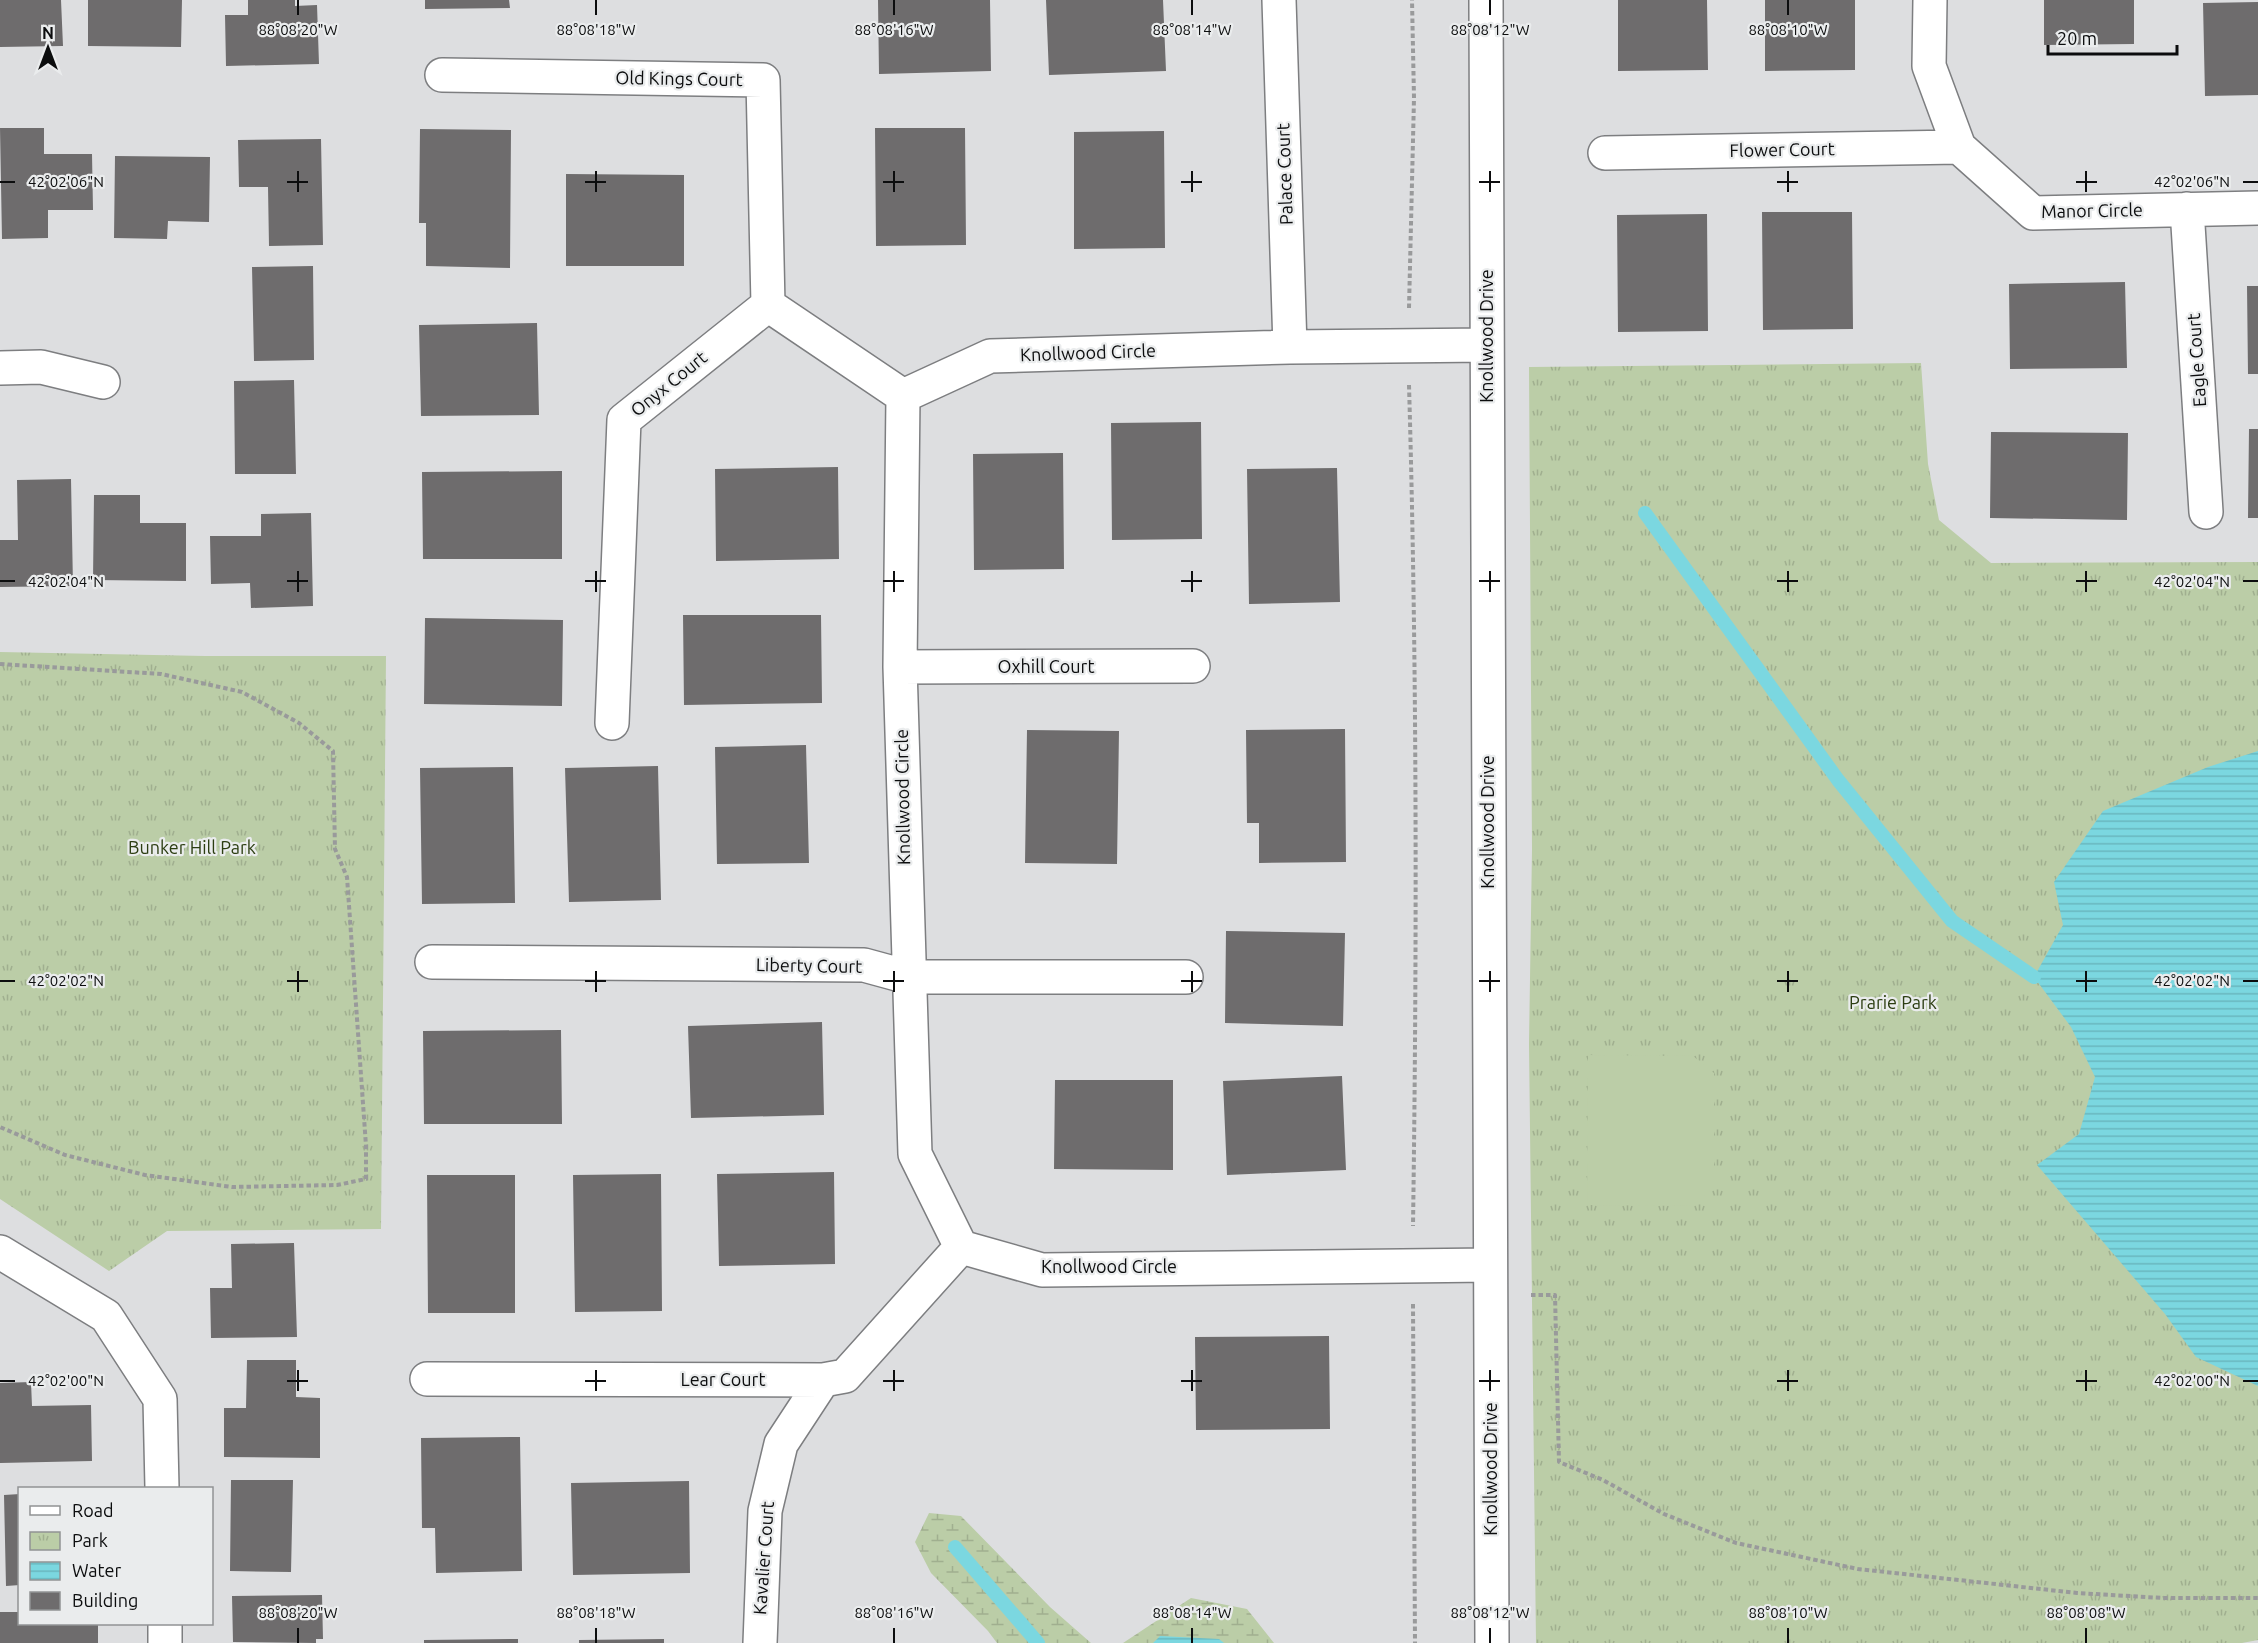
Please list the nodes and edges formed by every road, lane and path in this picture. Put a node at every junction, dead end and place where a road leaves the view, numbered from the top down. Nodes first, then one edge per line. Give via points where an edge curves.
1 (1279, 0) edge
2 (1412, 0) edge
3 (1486, 0) edge
4 (1930, 0) edge
5 (442, 75) dead end
6 (1959, 147) junction
7 (1605, 153) dead end
8 (2258, 208) edge
9 (2187, 209) junction
10 (768, 305) junction
11 (1487, 345) junction
12 (1408, 346) junction
13 (1290, 347) junction
14 (0, 368) edge
15 (104, 382) dead end
16 (903, 396) junction
17 (2206, 512) dead end
18 (0, 664) edge
19 (1193, 666) dead end
20 (900, 667) junction
21 (612, 723) dead end
22 (432, 962) dead end
23 (908, 977) junction
24 (1186, 977) dead end
25 (0, 1127) edge
26 (1413, 1229) dead end
27 (961, 1247) junction
28 (0, 1252) edge
29 (1490, 1264) junction
30 (1531, 1296) dead end
31 (1413, 1298) dead end
32 (427, 1379) dead end
33 (823, 1380) junction
34 (162, 1487) edge
35 (2258, 1598) edge
36 (165, 1625) edge
37 (165, 1643) edge
38 (760, 1643) edge
39 (1414, 1643) edge
40 (1492, 1643) edge

1 - 13 street, Palace Court
2 - 12 path via 1414,98
3 - 11 street, Knollwood Drive
4 - 6 street, Manor Circle via 1929,66
5 - 10 street, Old Kings Court via 763,80
6 - 7 street, Flower Court
6 - 9 street, Manor Circle via 2033,213
8 - 9 street, Manor Circle
9 - 17 street, Eagle Court
10 - 16 street
10 - 21 street, Onyx Court via 624,420
11 - 12 street, Knollwood Circle
11 - 29 street, Knollwood Drive
12 - 13 street, Knollwood Circle
12 - 26 path via 1415,607
13 - 16 street, Knollwood Circle via 990,356
14 - 15 street via 41,367
16 - 20 street, Knollwood Circle
18 - 25 path via 161,674 242,692 299,723 333,751 335,849 347,877 366,1179 337,1185 232,1187 145,1175 65,1155
19 - 20 street, Oxhill Court
20 - 23 street, Knollwood Circle
22 - 23 street, Liberty Court via 864,965
23 - 24 street, Liberty Court
23 - 27 street, Knollwood Circle via 915,1154
27 - 29 street, Knollwood Circle via 1042,1270
27 - 33 street, Lear Court via 845,1376
28 - 34 street via 106,1316 160,1399
29 - 40 street, Knollwood Drive
30 - 35 path via 1555,1296 1559,1462 1604,1480 1664,1514 1736,1543 1858,1569 2077,1593
31 - 39 path
32 - 33 street, Lear Court
33 - 38 street, Kavalier Court via 781,1444 770,1488 765,1511
36 - 37 street

